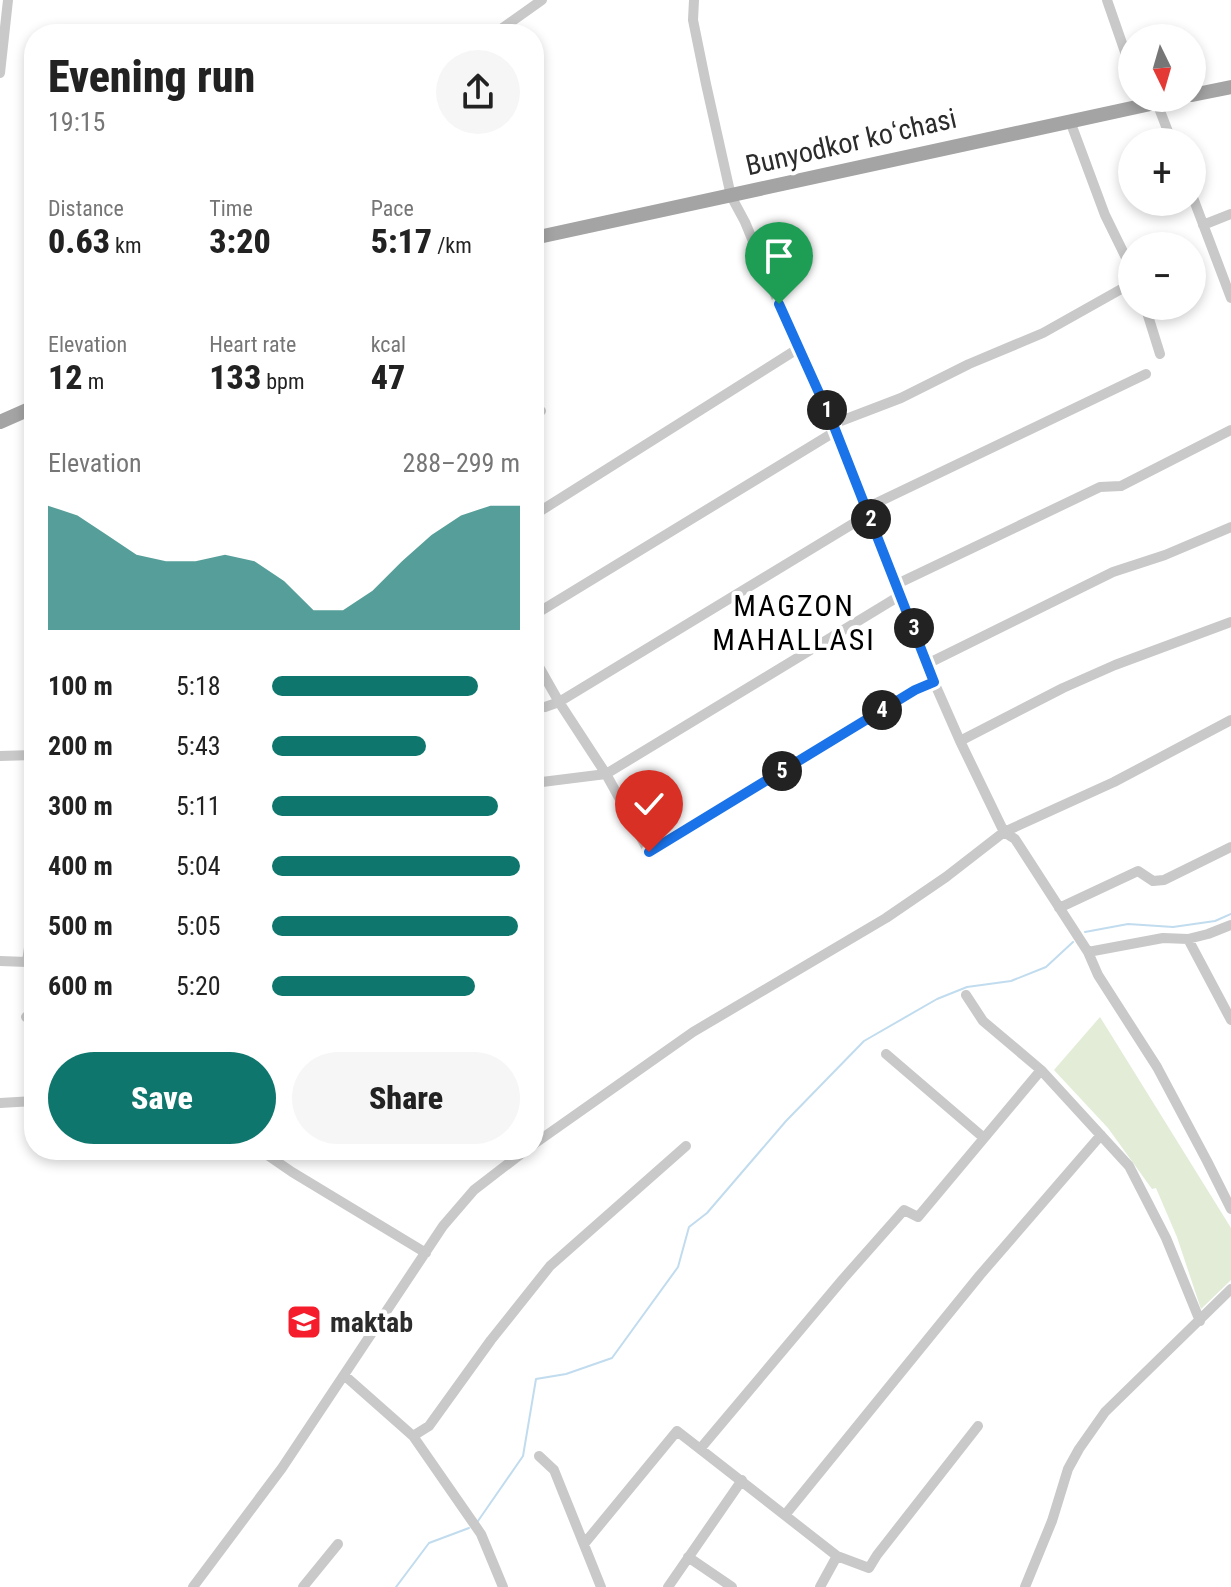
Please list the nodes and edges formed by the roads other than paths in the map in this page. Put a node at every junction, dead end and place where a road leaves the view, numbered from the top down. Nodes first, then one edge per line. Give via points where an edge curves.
1 (8, 0) edge
2 (542, 0) edge
3 (694, 0) edge
4 (1107, 0) edge
5 (508, 24) edge
6 (1118, 32) edge
7 (0, 73) edge
8 (1231, 87) edge
9 (1206, 92) edge
10 (1118, 109) edge
11 (1070, 121) junction
12 (731, 196) junction
13 (1231, 214) edge
14 (1200, 216) edge
15 (1203, 225) junction
16 (544, 236) edge
17 (1118, 241) edge
18 (1118, 291) edge
19 (1231, 298) edge
20 (1149, 320) edge
21 (799, 348) junction
22 (1160, 354) dead end
23 (1146, 374) dead end
24 (24, 411) edge
25 (0, 422) edge
26 (835, 428) junction
27 (1231, 430) edge
28 (544, 509) edge
29 (867, 511) junction
30 (1231, 527) edge
31 (897, 584) junction
32 (901, 595) junction
33 (544, 609) edge
34 (1231, 622) edge
35 (927, 664) junction
36 (544, 676) edge
37 (934, 682) junction
38 (559, 702) junction
39 (544, 707) edge
40 (1231, 720) edge
41 (960, 741) junction
42 (24, 755) edge
43 (0, 756) edge
44 (606, 774) junction
45 (544, 782) edge
46 (1004, 832) junction
47 (1231, 847) edge
48 (1059, 908) junction
49 (1231, 925) edge
50 (1188, 939) junction
51 (1088, 952) junction
52 (0, 961) edge
53 (24, 962) edge
54 (966, 995) dead end
55 (1231, 1020) edge
56 (886, 1054) dead end
57 (1041, 1070) junction
58 (24, 1102) edge
59 (0, 1103) edge
60 (1101, 1135) junction
61 (544, 1137) edge
62 (984, 1138) junction
63 (686, 1146) dead end
64 (285, 1160) edge
65 (513, 1160) edge
66 (1231, 1209) edge
67 (426, 1253) junction
68 (1231, 1289) edge
69 (1200, 1321) junction
70 (344, 1375) junction
71 (978, 1426) dead end
72 (413, 1436) junction
73 (700, 1449) junction
74 (539, 1456) dead end
75 (742, 1480) junction
76 (785, 1515) junction
77 (338, 1544) dead end
78 (584, 1544) junction
79 (837, 1556) junction
80 (688, 1557) junction
81 (194, 1587) edge
82 (303, 1587) edge
83 (503, 1587) edge
84 (601, 1587) edge
85 (668, 1587) edge
86 (732, 1587) edge
87 (820, 1587) edge
88 (1025, 1587) edge

1 - 7 street
2 - 5 street
3 - 12 street via 693,20
4 - 6 street
8 - 9 main road
10 - 11 main road, Bunyodkor koʻchasi
11 - 12 main road, Bunyodkor koʻchasi
11 - 17 street
12 - 16 main road, Bunyodkor koʻchasi
12 - 21 street
13 - 15 street
14 - 15 street
15 - 19 street
18 - 26 street via 1043,333
20 - 22 street
21 - 26 street
21 - 28 street
23 - 29 street
24 - 25 main road
26 - 29 street
26 - 33 street
27 - 31 street via 1121,486 1100,487
29 - 31 street
29 - 38 street
30 - 35 street via 1113,572
31 - 32 street
32 - 35 street
32 - 44 street
34 - 41 street via 1115,665
35 - 37 street
36 - 38 street
37 - 41 street
37 - 44 street via 649,852
38 - 39 street
38 - 44 street
40 - 46 street
41 - 46 street
42 - 43 street
44 - 45 street
46 - 48 street via 1015,839
46 - 61 street via 886,918 693,1032
47 - 48 street via 1164,880 1153,881 1138,871
48 - 51 street
49 - 50 street
50 - 51 street via 1163,938
50 - 55 street
51 - 66 street via 1157,1067
52 - 53 street
54 - 57 street via 983,1021
56 - 62 street
57 - 60 street
57 - 62 street
58 - 59 street
60 - 69 street via 1129,1166
60 - 76 street
62 - 73 street via 918,1217 904,1210
63 - 72 street via 550,1266 429,1426
64 - 67 street
65 - 67 street via 474,1190
67 - 70 street
68 - 69 street
69 - 88 street via 1105,1412 1079,1449
70 - 72 street
70 - 81 street
71 - 79 street via 869,1568
72 - 83 street via 481,1534
73 - 75 street
73 - 78 street via 677,1431
74 - 78 street via 554,1470
75 - 76 street
75 - 80 street
76 - 79 street
77 - 82 street
78 - 84 street
79 - 87 street
80 - 85 street
80 - 86 street

